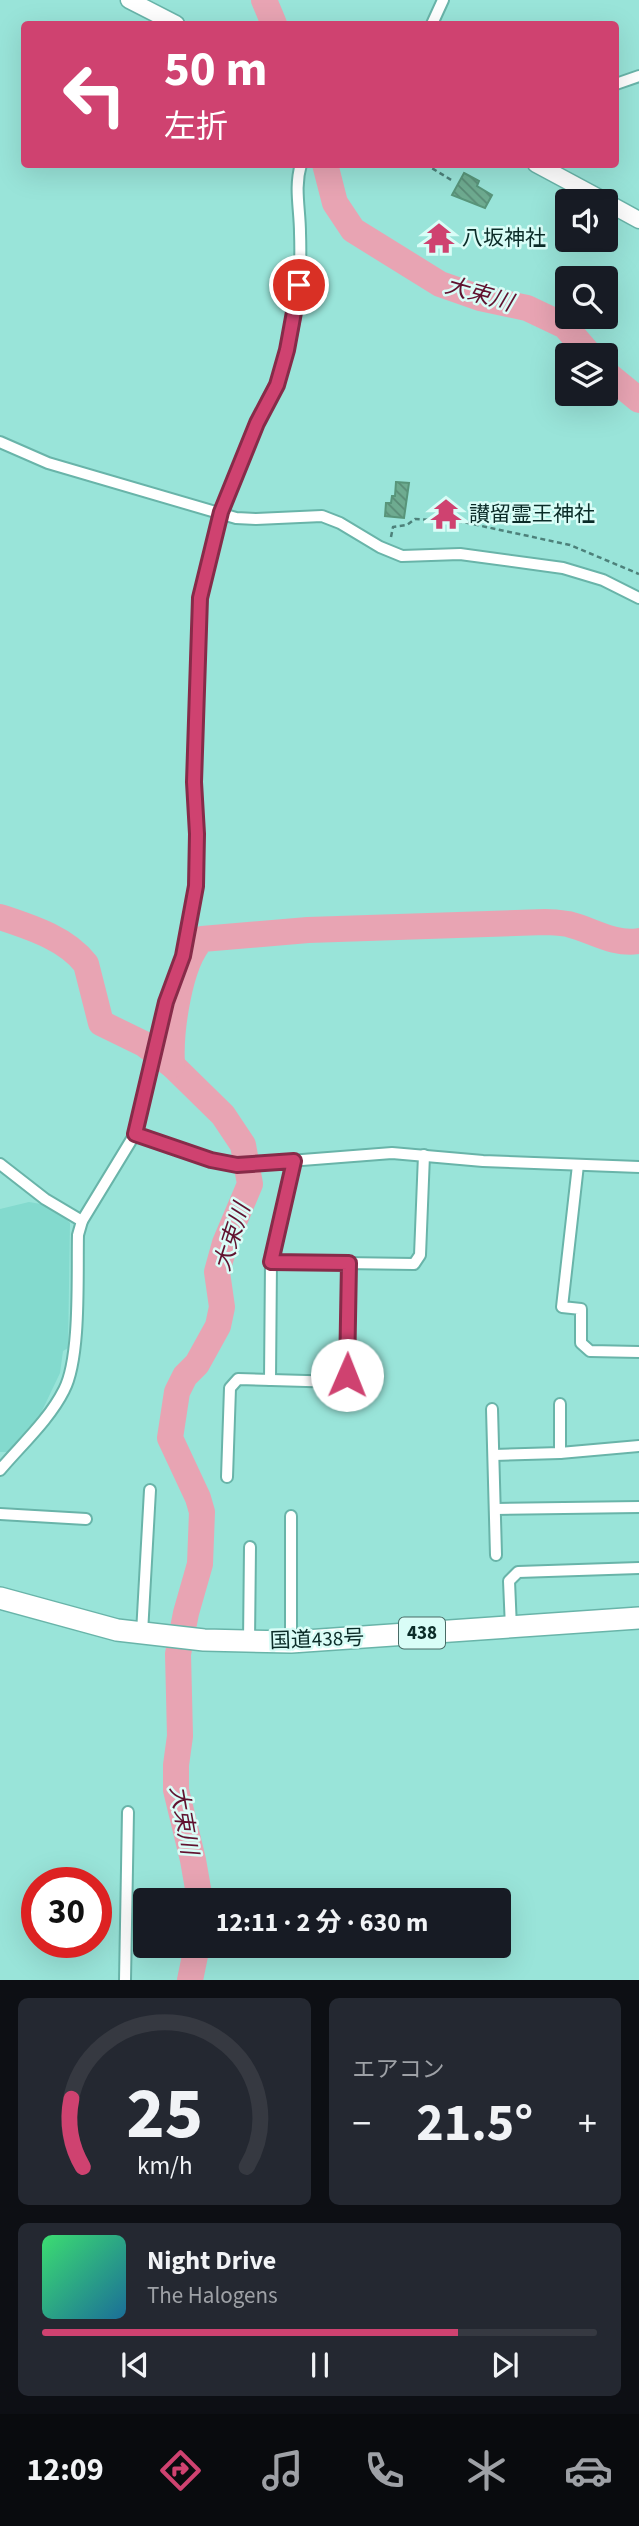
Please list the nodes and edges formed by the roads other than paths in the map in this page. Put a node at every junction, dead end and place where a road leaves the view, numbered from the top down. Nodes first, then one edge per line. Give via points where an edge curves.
1 (129, 0) edge
2 (443, 0) edge
3 (170, 21) edge
4 (433, 21) edge
5 (639, 76) edge
6 (619, 83) edge
7 (300, 168) edge
8 (543, 168) edge
9 (583, 189) edge
10 (618, 208) edge
11 (639, 220) edge
12 (0, 442) edge
13 (221, 512) junction
14 (639, 598) edge
15 (135, 1134) junction
16 (424, 1155) junction
17 (294, 1161) junction
18 (0, 1164) edge
19 (578, 1165) junction
20 (639, 1167) edge
21 (82, 1221) junction
22 (271, 1262) junction
23 (349, 1263) junction
24 (639, 1352) edge
25 (270, 1380) junction
26 (560, 1404) dead end
27 (492, 1409) dead end
28 (639, 1446) edge
29 (560, 1453) junction
30 (494, 1455) junction
31 (0, 1470) edge
32 (227, 1477) dead end
33 (150, 1490) dead end
34 (639, 1507) edge
35 (495, 1509) junction
36 (0, 1514) edge
37 (291, 1516) dead end
38 (86, 1519) dead end
39 (250, 1547) dead end
40 (496, 1555) dead end
41 (639, 1568) edge
42 (0, 1598) edge
43 (639, 1618) edge
44 (511, 1628) junction
45 (150, 1634) junction
46 (248, 1641) junction
47 (291, 1642) junction
48 (128, 1812) dead end
49 (125, 1980) edge

1 - 3 street
2 - 4 street
5 - 6 street
7 - 13 street via 296,182 299,285 287,350 277,385
8 - 9 street
10 - 11 street
12 - 13 street via 48,463
13 - 14 street via 256,519 322,516 402,556 460,554 563,568 603,580
13 - 15 street via 200,598 196,886 183,956 166,1002
15 - 17 street via 237,1165
15 - 21 street
16 - 17 street
16 - 19 street
16 - 23 street via 420,1255 414,1264
17 - 22 street
18 - 21 street
19 - 20 street
19 - 24 street via 562,1307 581,1309 581,1343 590,1351
21 - 31 street via 72,1357 64,1390
22 - 23 street
22 - 25 street
23 - 25 street via 347,1375 341,1382
25 - 32 street via 238,1380 230,1388
26 - 29 street
27 - 30 street
28 - 29 street
29 - 30 street
30 - 35 street
33 - 45 street
34 - 35 street
35 - 40 street
36 - 38 street
37 - 47 street
39 - 46 street
41 - 44 street via 518,1572 509,1581
42 - 45 highway, 国道438号 / 438 via 117,1630
43 - 44 highway, 国道438号 / 438
44 - 47 highway, 国道438号 / 438
45 - 46 highway, 国道438号 / 438
46 - 47 highway, 国道438号 / 438
48 - 49 street

